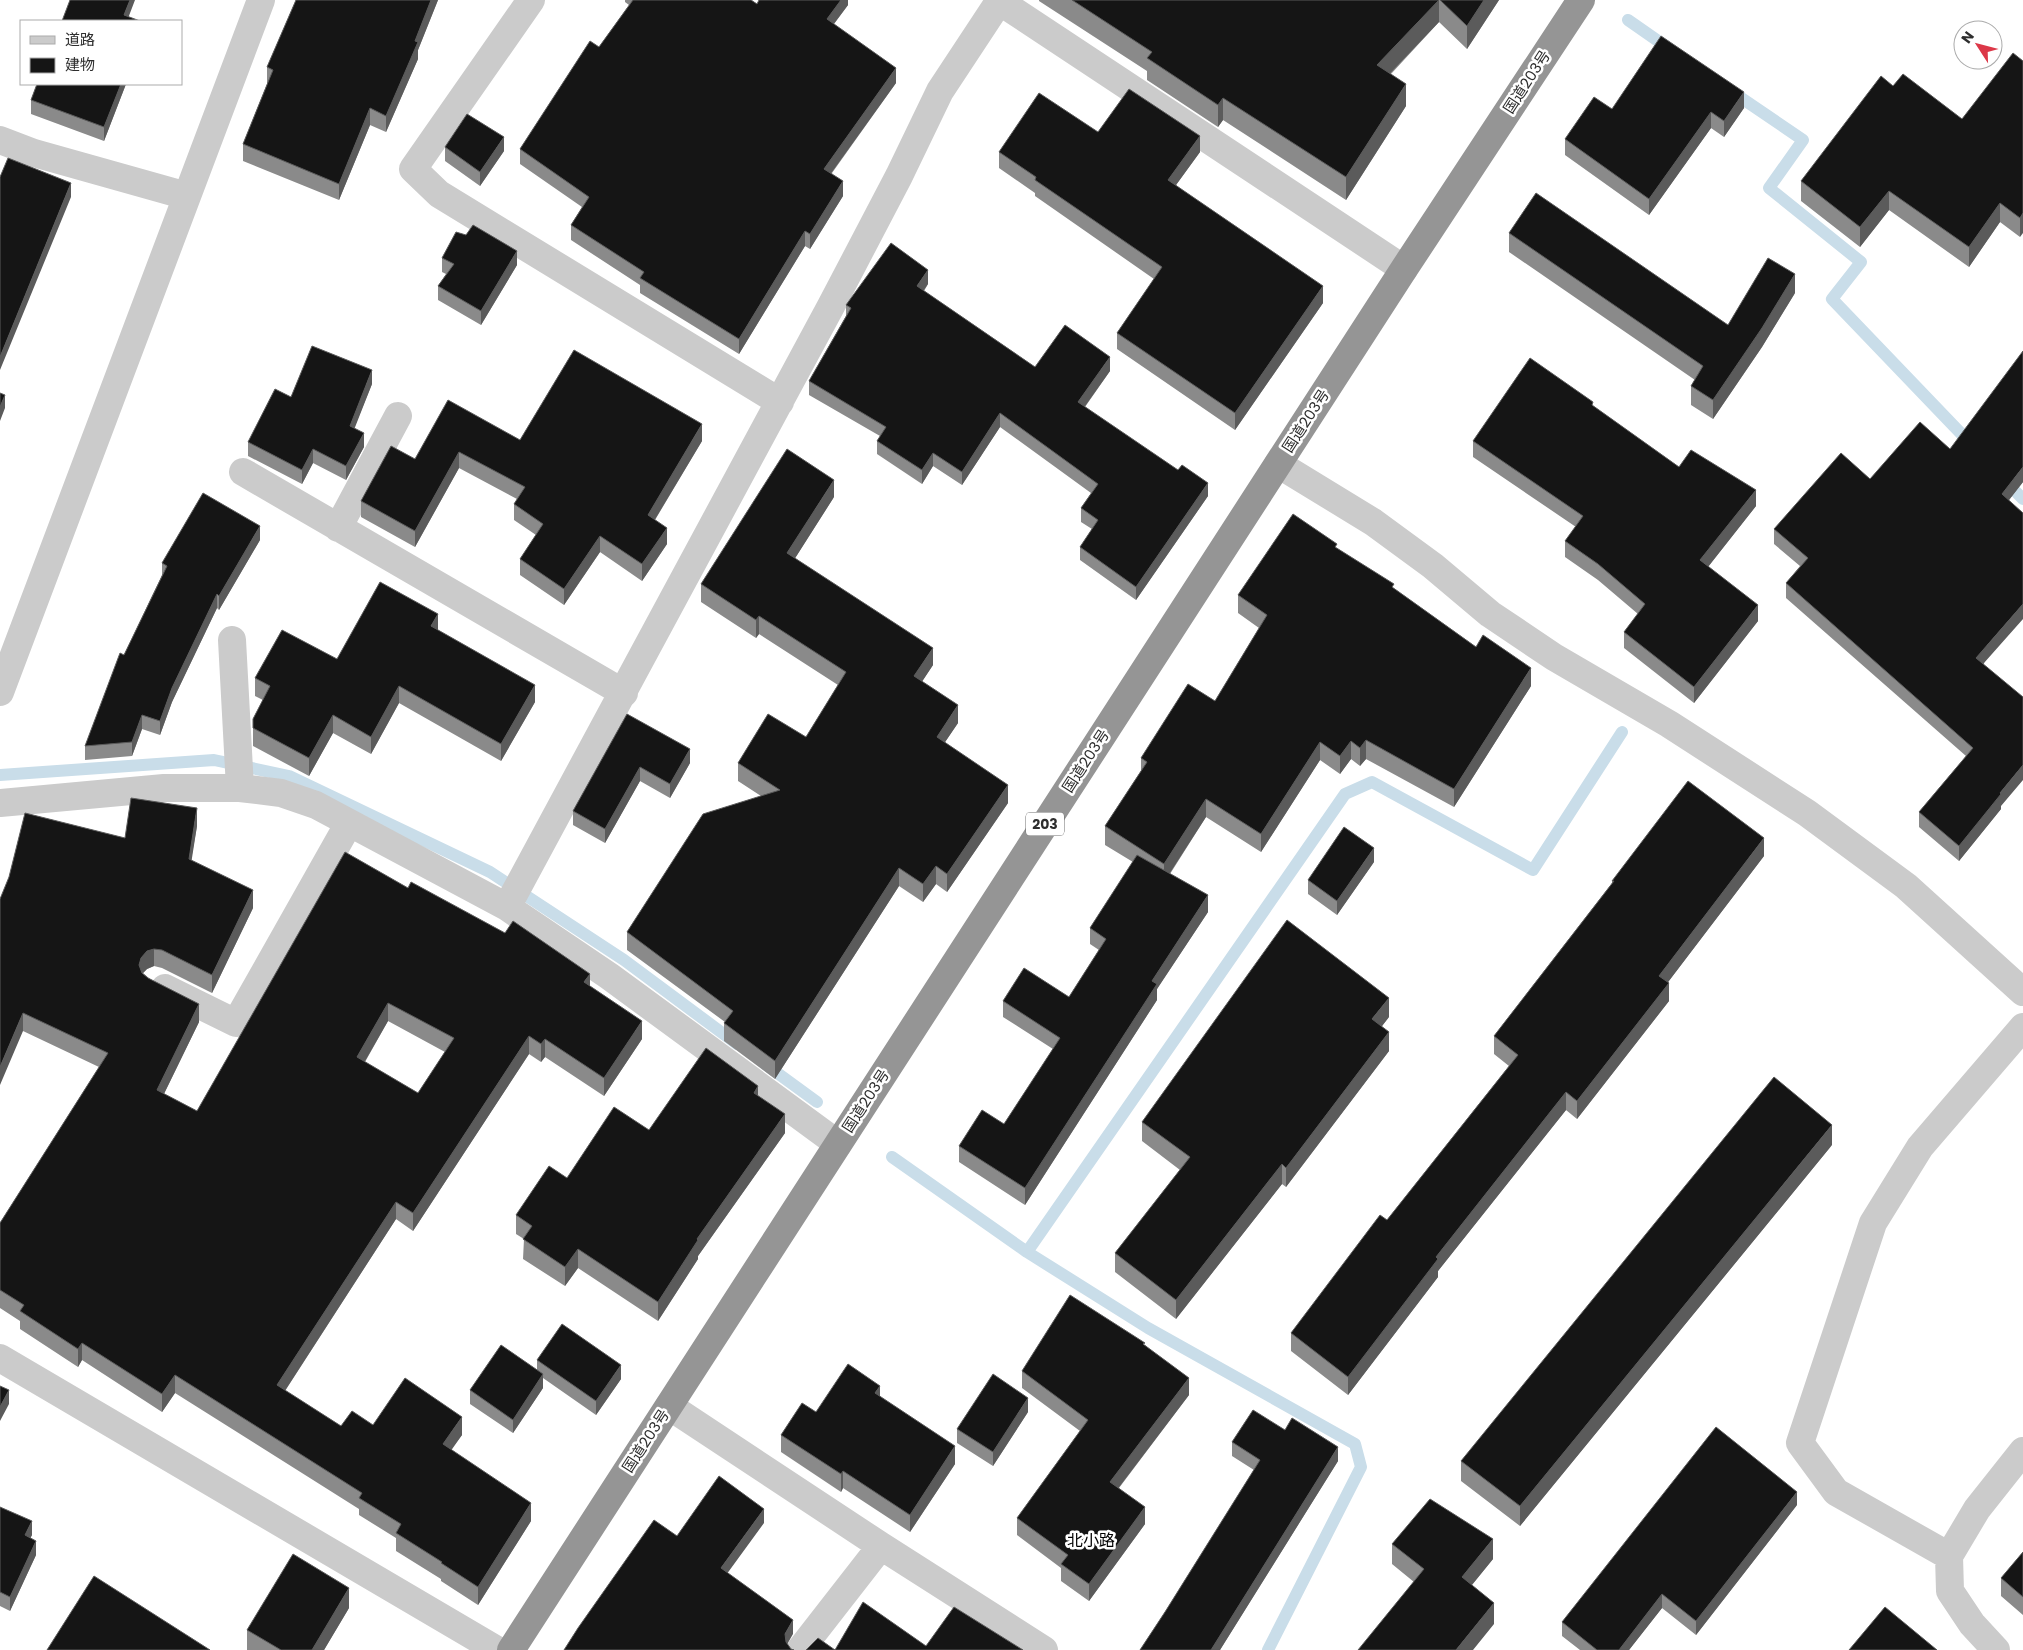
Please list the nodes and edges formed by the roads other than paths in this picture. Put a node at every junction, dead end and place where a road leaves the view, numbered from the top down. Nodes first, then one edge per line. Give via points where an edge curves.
1 (261, 0) edge
2 (531, 0) edge
3 (999, 0) edge
4 (1581, 0) edge
5 (0, 140) edge
6 (187, 196) junction
7 (1404, 269) junction
8 (780, 402) junction
9 (398, 416) dead end
10 (1278, 464) junction
11 (243, 472) dead end
12 (338, 528) junction
13 (232, 640) dead end
14 (0, 692) edge
15 (624, 693) junction
16 (240, 788) junction
17 (0, 803) edge
18 (349, 823) junction
19 (507, 907) junction
20 (155, 982) edge
21 (2023, 992) edge
22 (2023, 1027) edge
23 (838, 1144) junction
24 (0, 1358) edge
25 (669, 1406) junction
26 (2023, 1451) edge
27 (881, 1546) junction
28 (1949, 1556) junction
29 (497, 1650) edge
30 (512, 1650) edge
31 (800, 1650) edge
32 (1044, 1650) edge
33 (1996, 1650) edge

1 - 6 street
2 - 8 street via 413,169 440,194
3 - 7 street
3 - 8 street via 940,91
4 - 7 highway, 国道203号 / 203
5 - 6 street via 34,153
6 - 14 street
7 - 10 highway, 国道203号 / 203
8 - 15 street
9 - 12 street
10 - 21 street via 1373,522 1490,614 1554,657 1669,724 1807,813 1906,886
10 - 23 highway, 国道203号 / 203
11 - 12 street
12 - 15 street
13 - 16 street
15 - 19 street
16 - 17 street via 164,788
16 - 18 street via 281,793 316,805
18 - 19 street
18 - 20 street via 236,1023
19 - 23 street via 609,976
22 - 28 street via 1920,1147 1873,1223 1800,1443 1836,1492
23 - 25 highway, 国道203号 / 203
24 - 29 street
25 - 27 street
25 - 30 highway, 国道203号 / 203
26 - 28 street via 1977,1509
27 - 31 street
27 - 32 street
28 - 33 street via 1950,1591 1972,1624

